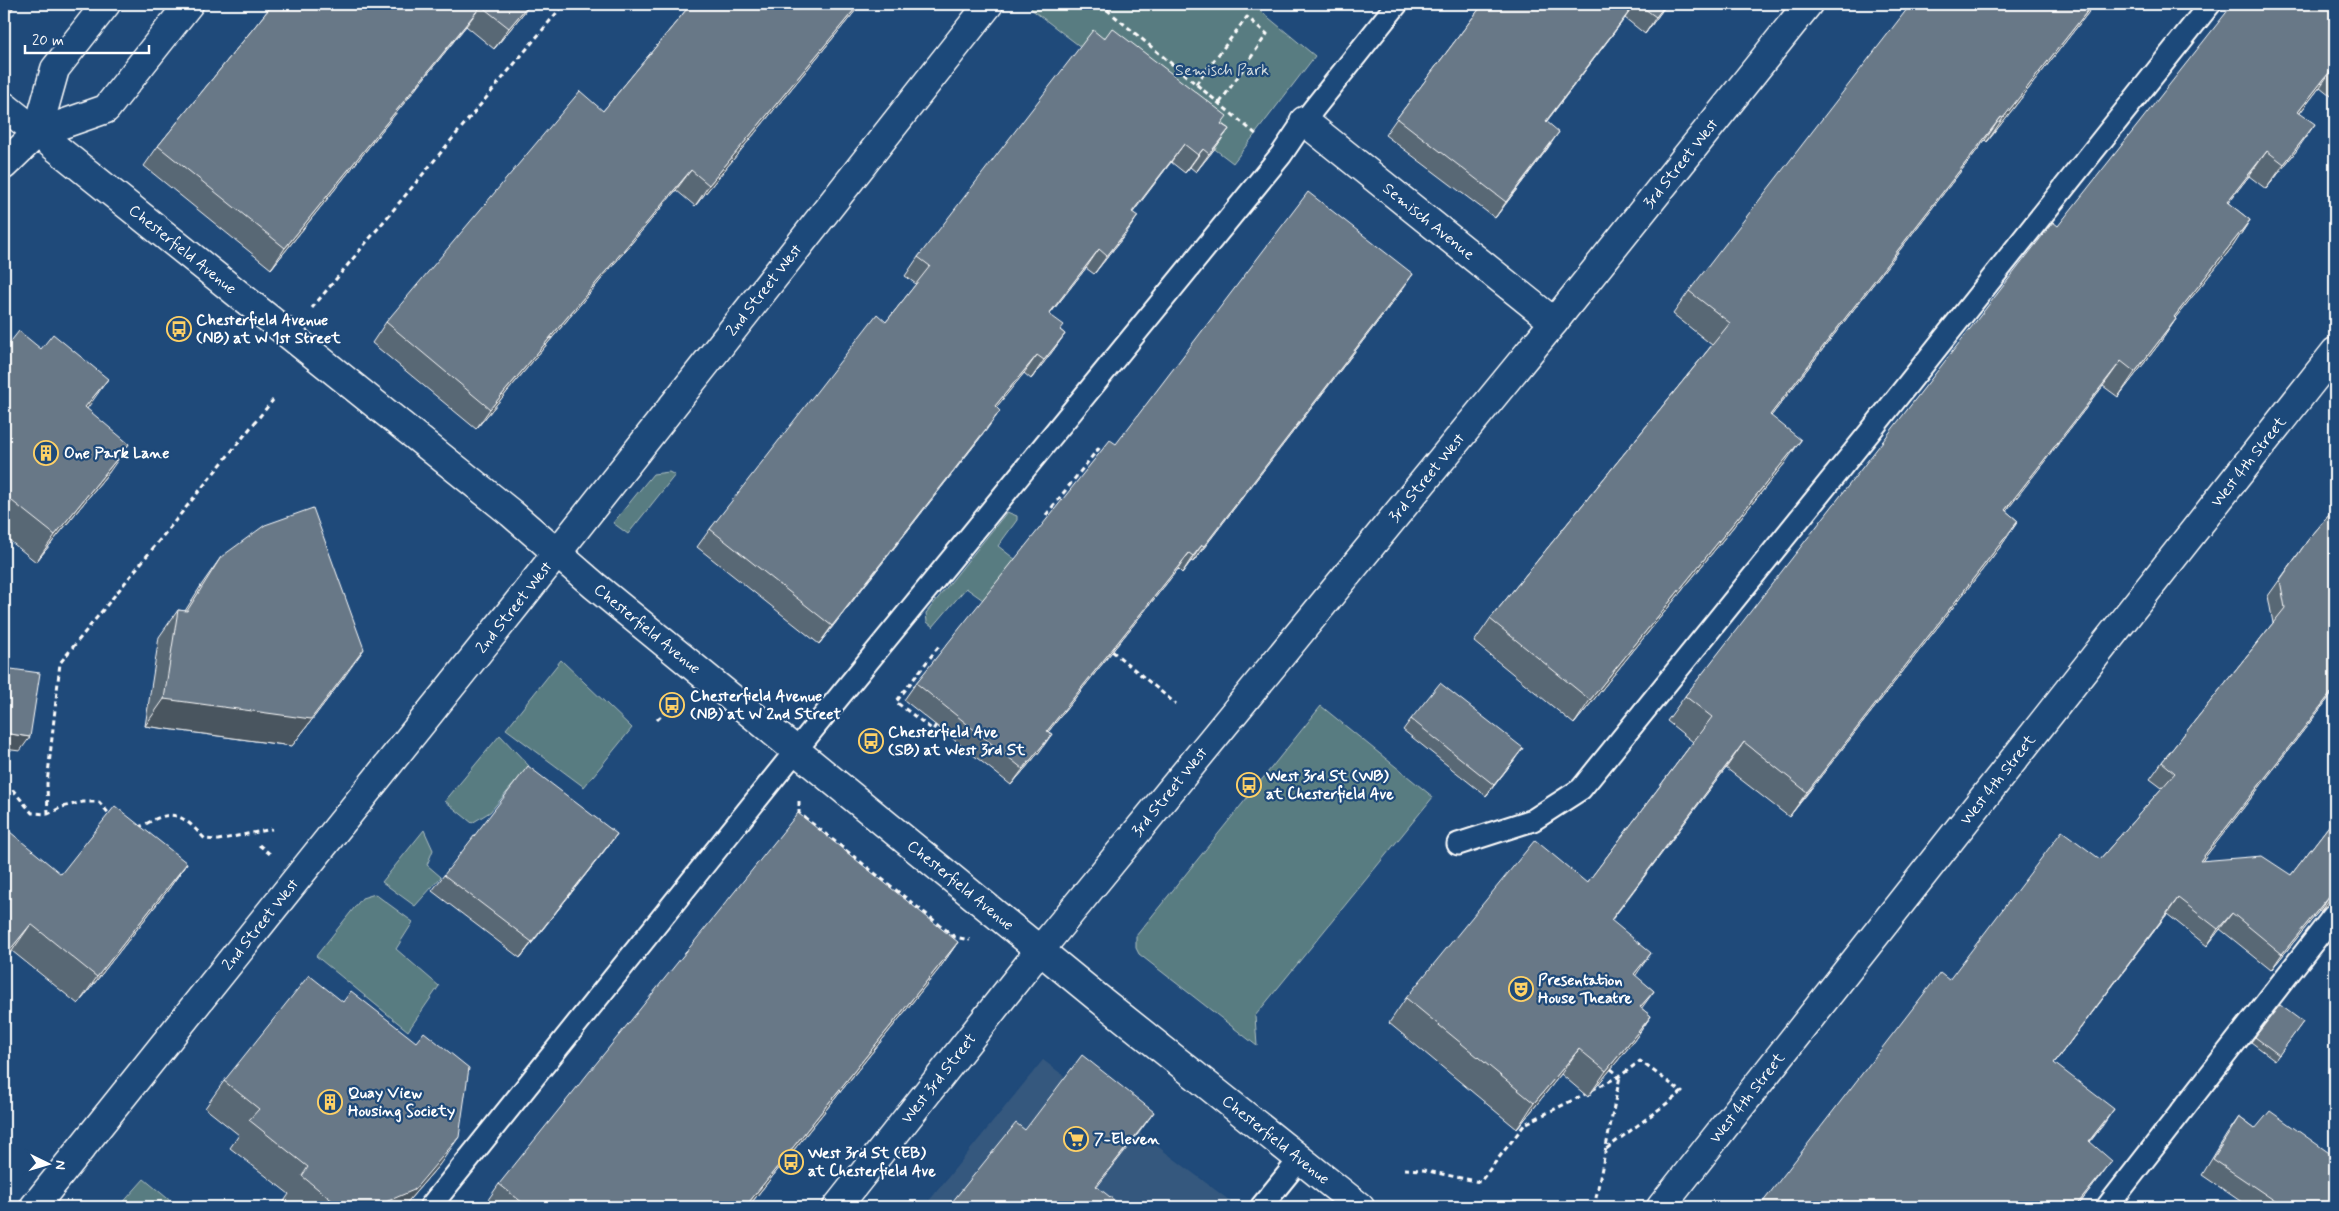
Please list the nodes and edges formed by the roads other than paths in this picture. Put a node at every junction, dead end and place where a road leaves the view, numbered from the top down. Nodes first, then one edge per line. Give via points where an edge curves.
1 (106, 4) edge
2 (189, 4) edge
3 (988, 4) edge
4 (1397, 4) edge
5 (1808, 4) edge
6 (2210, 4) edge
7 (4, 106) edge
8 (1304, 121) junction
9 (38, 133) junction
10 (4, 165) edge
11 (1554, 322) junction
12 (2335, 352) edge
13 (557, 553) junction
14 (796, 750) junction
15 (1458, 844) dead end
16 (2335, 914) edge
17 (1040, 950) junction
18 (1300, 1159) junction
19 (34, 1207) edge
20 (430, 1207) edge
21 (837, 1207) edge
22 (1262, 1207) edge
23 (1360, 1207) edge
24 (1661, 1207) edge
25 (2107, 1207) edge

1 - 9 street via 55,69
2 - 9 street via 106,109
3 - 13 street, 2nd Street West
4 - 8 lane
5 - 11 street, 3rd Street West
6 - 15 lane via 1581,790 1533,820
7 - 9 street, Chesterfield Avenue
8 - 11 street, Semisch Avenue
8 - 14 lane via 1281,155
9 - 10 street
9 - 13 street, Chesterfield Avenue
11 - 17 street, 3rd Street West
12 - 24 street, West 4th Street
13 - 14 street, Chesterfield Avenue
13 - 19 street, 2nd Street West
14 - 17 street, Chesterfield Avenue
14 - 20 lane
16 - 25 lane
17 - 18 street, Chesterfield Avenue
17 - 21 street, West 3rd Street
18 - 22 lane
18 - 23 street, Chesterfield Avenue

